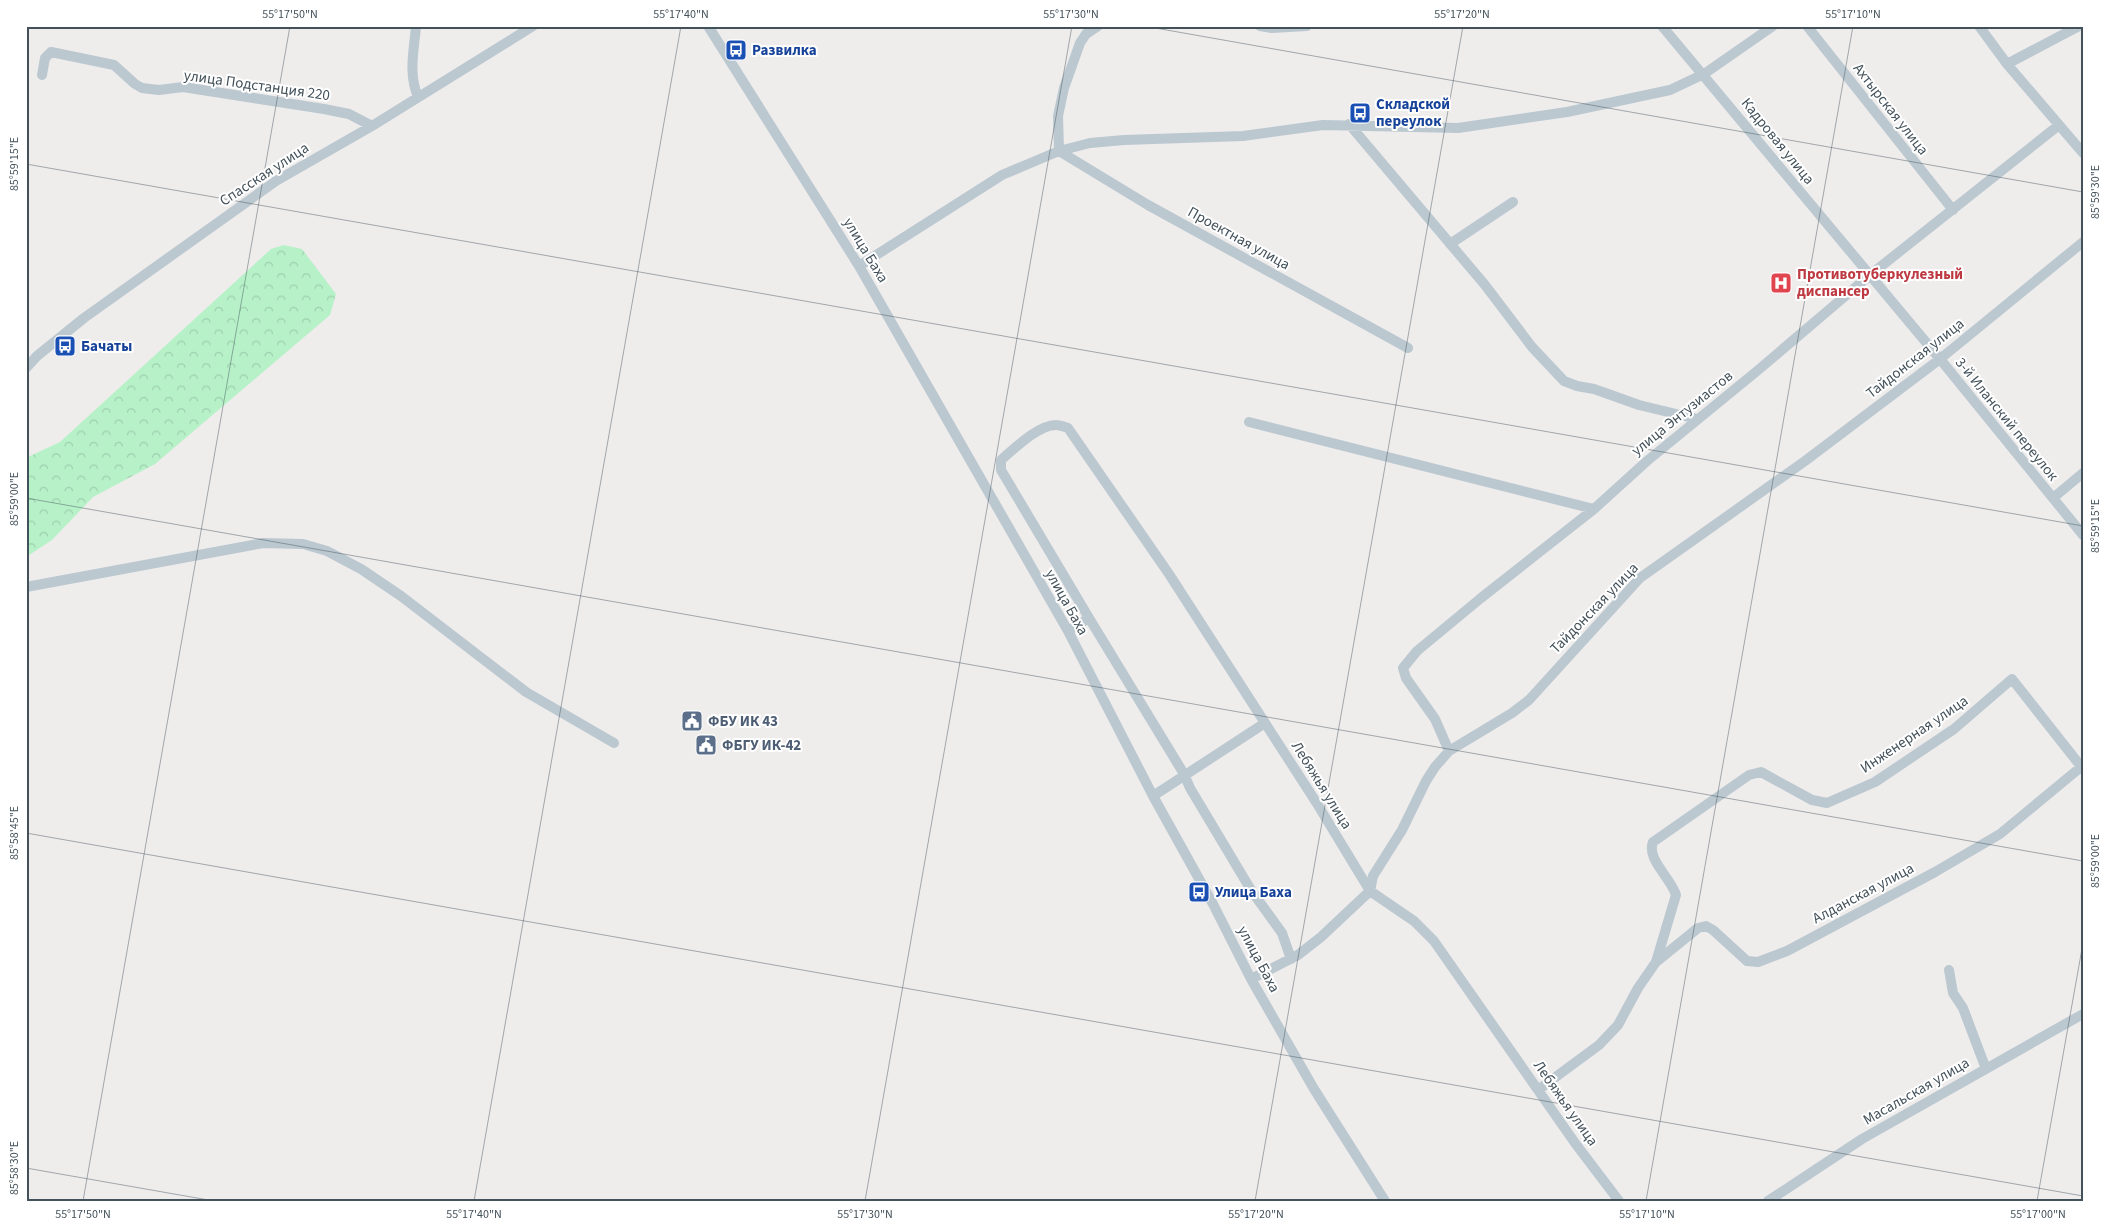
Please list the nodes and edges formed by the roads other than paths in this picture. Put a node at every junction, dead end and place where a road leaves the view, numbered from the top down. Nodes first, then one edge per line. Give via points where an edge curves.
1 (416, 26) edge
2 (533, 26) edge
3 (708, 26) edge
4 (1098, 26) edge
5 (1260, 26) edge
6 (1307, 26) edge
7 (1662, 26) edge
8 (1773, 26) edge
9 (1807, 26) edge
10 (1979, 26) edge
11 (2079, 26) edge
12 (2007, 64) junction
13 (1704, 74) junction
14 (42, 75) dead end
15 (418, 97) junction
16 (1348, 124) junction
17 (2059, 125) junction
18 (372, 126) junction
19 (1059, 150) junction
20 (2083, 152) edge
21 (1513, 202) dead end
22 (1953, 210) junction
23 (2083, 242) edge
24 (1450, 244) junction
25 (859, 266) junction
26 (1870, 275) junction
27 (1408, 348) dead end
28 (1940, 359) junction
29 (26, 368) edge
30 (1697, 418) junction
31 (1249, 422) dead end
32 (2083, 473) edge
33 (2053, 498) junction
34 (1594, 509) junction
35 (2083, 536) edge
36 (26, 587) edge
37 (1089, 618) junction
38 (1068, 632) junction
39 (1265, 723) junction
40 (614, 743) dead end
41 (1449, 751) junction
42 (2082, 768) edge
43 (1184, 774) junction
44 (1152, 796) junction
45 (1370, 891) junction
46 (1291, 959) junction
47 (1656, 962) junction
48 (1949, 970) dead end
49 (1251, 979) junction
50 (2083, 1014) edge
51 (1986, 1069) junction
52 (1538, 1090) junction
53 (1384, 1201) edge
54 (1620, 1201) edge
55 (1768, 1201) edge

1 - 15 street via 412,73
2 - 15 street, Спасская улица
3 - 25 street, улица Баха
4 - 19 street via 1080,43 1064,88 1058,116
5 - 6 street
7 - 13 street, Кадровая улица
8 - 13 street
9 - 22 street, Ахтырская улица
10 - 12 street
11 - 12 street
12 - 17 street
13 - 16 street via 1670,90 1567,112 1458,128
13 - 26 street, Кадровая улица
14 - 18 street, улица Подстанция 220 via 45,58 50,52 114,65 142,88 183,87 314,108 349,114
15 - 18 street, Спасская улица
16 - 19 street via 1243,136 1090,143
16 - 24 street
17 - 20 street
17 - 22 street, улица Энтузиастов
18 - 29 street, Спасская улица via 276,181 84,318
19 - 25 street via 1002,175
19 - 27 street, Проектная улица via 1148,205
21 - 24 street
22 - 26 street, улица Энтузиастов
23 - 28 street, Тайдонская улица
24 - 30 street via 1532,347 1564,381 1639,405
25 - 38 street, улица Баха
26 - 28 street, 3-й Иланский переулок
26 - 30 street, улица Энтузиастов
28 - 33 street, 3-й Иланский переулок
28 - 41 street, Тайдонская улица via 1640,578 1529,700
30 - 34 street, улица Энтузиастов
31 - 34 street
32 - 33 street
33 - 35 street, 3-й Иланский переулок
34 - 41 street, улица Энтузиастов via 1417,651 1403,668 1406,678 1435,719
36 - 40 street via 262,543 303,544 327,551 361,569 526,692
37 - 38 street
37 - 39 street, Лебяжья улица via 1001,470 1001,460 1035,432 1056,425 1068,428 1169,574
37 - 43 street
38 - 44 street, улица Баха
39 - 43 street
39 - 45 street, Лебяжья улица
41 - 45 street, Тайдонская улица via 1426,781 1402,830 1373,876
42 - 47 street, Алданская улица via 2000,834 1787,951 1758,962 1748,961 1706,926 1698,928
42 - 47 street, Инженерная улица via 2012,680 1954,729 1875,782 1826,802 1819,803 1764,774 1749,775 1653,842 1650,848 1674,886 1676,895
43 - 44 street
43 - 46 street via 1251,890 1282,933
44 - 49 street, улица Баха
45 - 46 street, Тайдонская улица via 1321,937
45 - 52 street, Лебяжья улица via 1414,920 1434,941
46 - 49 street, Тайдонская улица
47 - 52 street, Инженерная улица via 1609,1035
48 - 51 street via 1953,993 1963,1008
49 - 53 street, улица Баха
50 - 51 street, Масальская улица
51 - 55 street, Масальская улица via 1862,1139
52 - 54 street, Лебяжья улица

